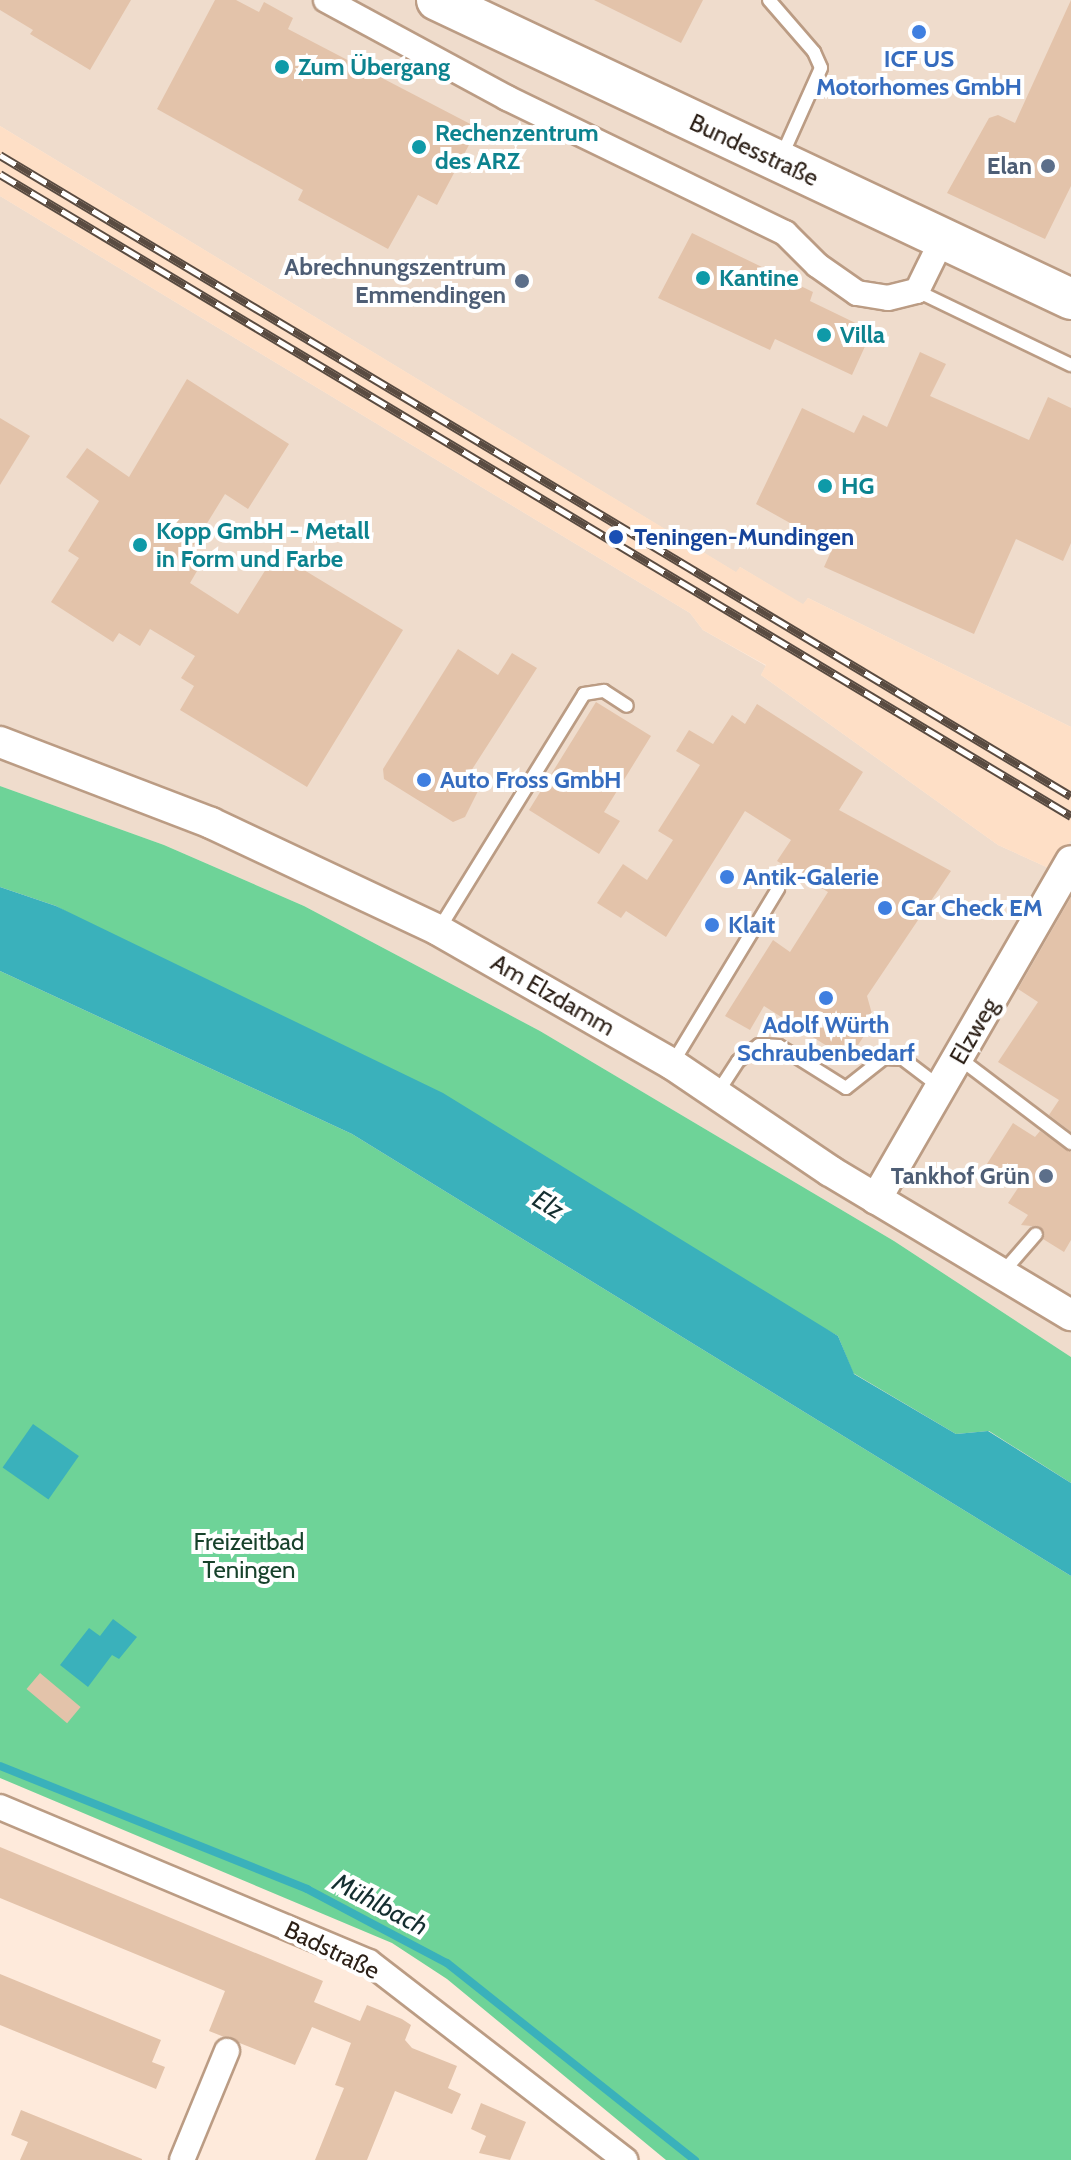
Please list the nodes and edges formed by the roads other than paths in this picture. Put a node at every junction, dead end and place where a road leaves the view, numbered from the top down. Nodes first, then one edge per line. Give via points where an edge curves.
1 (326, 0) edge
2 (437, 0) edge
3 (769, 0) edge
4 (779, 161) junction
5 (943, 238) junction
6 (917, 291) junction
7 (1071, 299) edge
8 (1071, 365) edge
9 (627, 706) dead end
10 (0, 742) edge
11 (1071, 861) edge
12 (778, 889) dead end
13 (438, 930) junction
14 (959, 1058) junction
15 (672, 1064) junction
16 (941, 1088) junction
17 (716, 1096) junction
18 (1071, 1143) edge
19 (876, 1199) junction
20 (1036, 1234) dead end
21 (1003, 1272) junction
22 (1071, 1315) edge
23 (0, 1807) edge
24 (227, 2051) dead end
25 (182, 2160) edge
26 (625, 2160) edge

1 - 6 street via 507,98 785,233 817,265 857,293 888,298
2 - 4 main road, Bundesstraße
3 - 4 lane via 814,52 821,68
4 - 5 main road, Bundesstraße
5 - 6 street
5 - 7 main road, Bundesstraße
6 - 8 lane
9 - 13 lane via 604,691 584,694
10 - 13 street, Am Elzdamm via 211,823
11 - 14 street, Elzweg
12 - 15 lane
13 - 15 street, Am Elzdamm
14 - 16 street, Elzweg
14 - 18 lane
15 - 17 street, Am Elzdamm
16 - 17 lane via 903,1059 884,1058 846,1088 779,1046 759,1045 738,1061
16 - 19 street, Elzweg
17 - 19 street, Am Elzdamm
19 - 21 street, Am Elzdamm
20 - 21 lane
21 - 22 street, Am Elzdamm
23 - 26 street, Badstraße via 369,1962
24 - 25 street

